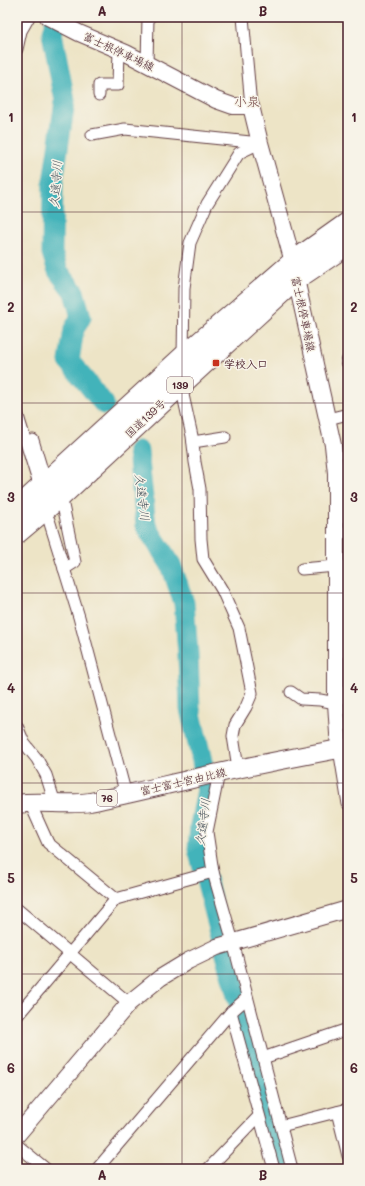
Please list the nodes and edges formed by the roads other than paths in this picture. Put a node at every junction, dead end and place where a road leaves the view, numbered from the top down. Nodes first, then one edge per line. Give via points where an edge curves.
1 (29, 17) edge
2 (48, 17) edge
3 (148, 17) edge
4 (242, 17) edge
5 (19, 31) edge
6 (17, 49) edge
7 (119, 50) junction
8 (147, 64) junction
9 (99, 95) dead end
10 (251, 106) junction
11 (92, 135) dead end
12 (260, 143) junction
13 (348, 223) edge
14 (348, 244) edge
15 (295, 271) junction
16 (186, 366) junction
17 (17, 409) edge
18 (17, 413) edge
19 (348, 414) edge
20 (328, 419) junction
21 (225, 437) dead end
22 (193, 442) junction
23 (41, 479) junction
24 (61, 496) junction
25 (17, 508) edge
26 (49, 520) dead end
27 (17, 533) edge
28 (342, 533) edge
29 (336, 566) junction
30 (64, 569) junction
31 (302, 569) dead end
32 (291, 692) dead end
33 (336, 703) junction
34 (17, 726) edge
35 (344, 749) edge
36 (238, 768) junction
37 (208, 775) junction
38 (126, 795) junction
39 (23, 803) edge
40 (55, 803) junction
41 (348, 804) edge
42 (211, 873) junction
43 (116, 899) junction
44 (17, 909) edge
45 (348, 909) edge
46 (226, 944) junction
47 (70, 954) junction
48 (129, 1003) junction
49 (239, 1006) junction
50 (17, 1016) edge
51 (348, 1029) edge
52 (263, 1058) junction
53 (343, 1110) edge
54 (259, 1116) junction
55 (281, 1126) junction
56 (17, 1135) edge
57 (17, 1145) edge
58 (348, 1156) edge
59 (46, 1169) edge
60 (96, 1169) edge
61 (208, 1169) edge
62 (274, 1169) edge
63 (292, 1169) edge

1 - 5 street
2 - 7 main road, 富士根停車場線
3 - 8 street
4 - 10 street
5 - 6 street
7 - 8 main road, 富士根停車場線
7 - 9 street via 118,85 99,85
8 - 10 main road, 富士根停車場線 via 216,100 233,106
10 - 12 main road, 富士根停車場線
11 - 12 street via 125,129
12 - 15 main road, 富士根停車場線
12 - 16 street via 239,153 207,204 190,243 184,288
13 - 15 highway, 国道139号 / 139
14 - 15 highway, 国道139号 / 139
15 - 16 highway, 国道139号 / 139
15 - 20 main road, 富士根停車場線
16 - 22 street via 183,395
16 - 23 highway, 国道139号 / 139
16 - 24 highway, 国道139号 / 139
17 - 23 street via 24,412
18 - 23 street
19 - 20 street
20 - 28 main road, 富士根停車場線
21 - 22 street
22 - 36 street via 200,489 200,539 203,559 222,590 239,628 252,693 235,725 233,736
23 - 25 highway, 国道139号 / 139
24 - 27 highway, 国道139号 / 139
24 - 30 street via 75,562
26 - 30 street
28 - 29 main road, 富士根停車場線
29 - 31 street
29 - 33 main road, 富士根停車場線
30 - 38 street
32 - 33 street via 302,699
33 - 35 main road, 富士根停車場線
34 - 40 street via 24,743 46,775
35 - 36 main road, 富士富士宮由比線 / 76
35 - 41 street
36 - 37 main road, 富士富士宮由比線 / 76
37 - 38 main road, 富士富士宮由比線 / 76
37 - 42 street via 207,832
38 - 40 main road, 富士富士宮由比線 / 76 via 73,804
39 - 40 main road, 富士富士宮由比線 / 76
39 - 43 street via 48,843
42 - 43 street
42 - 46 street
43 - 47 street
44 - 47 street
45 - 46 main road
46 - 48 main road via 188,961 160,978
46 - 49 street
47 - 48 street
47 - 50 street
48 - 56 main road
49 - 52 street
49 - 54 street
49 - 60 street
51 - 52 street
52 - 55 street
53 - 55 street
53 - 58 street
54 - 61 street
54 - 62 street
55 - 63 street
57 - 59 street

